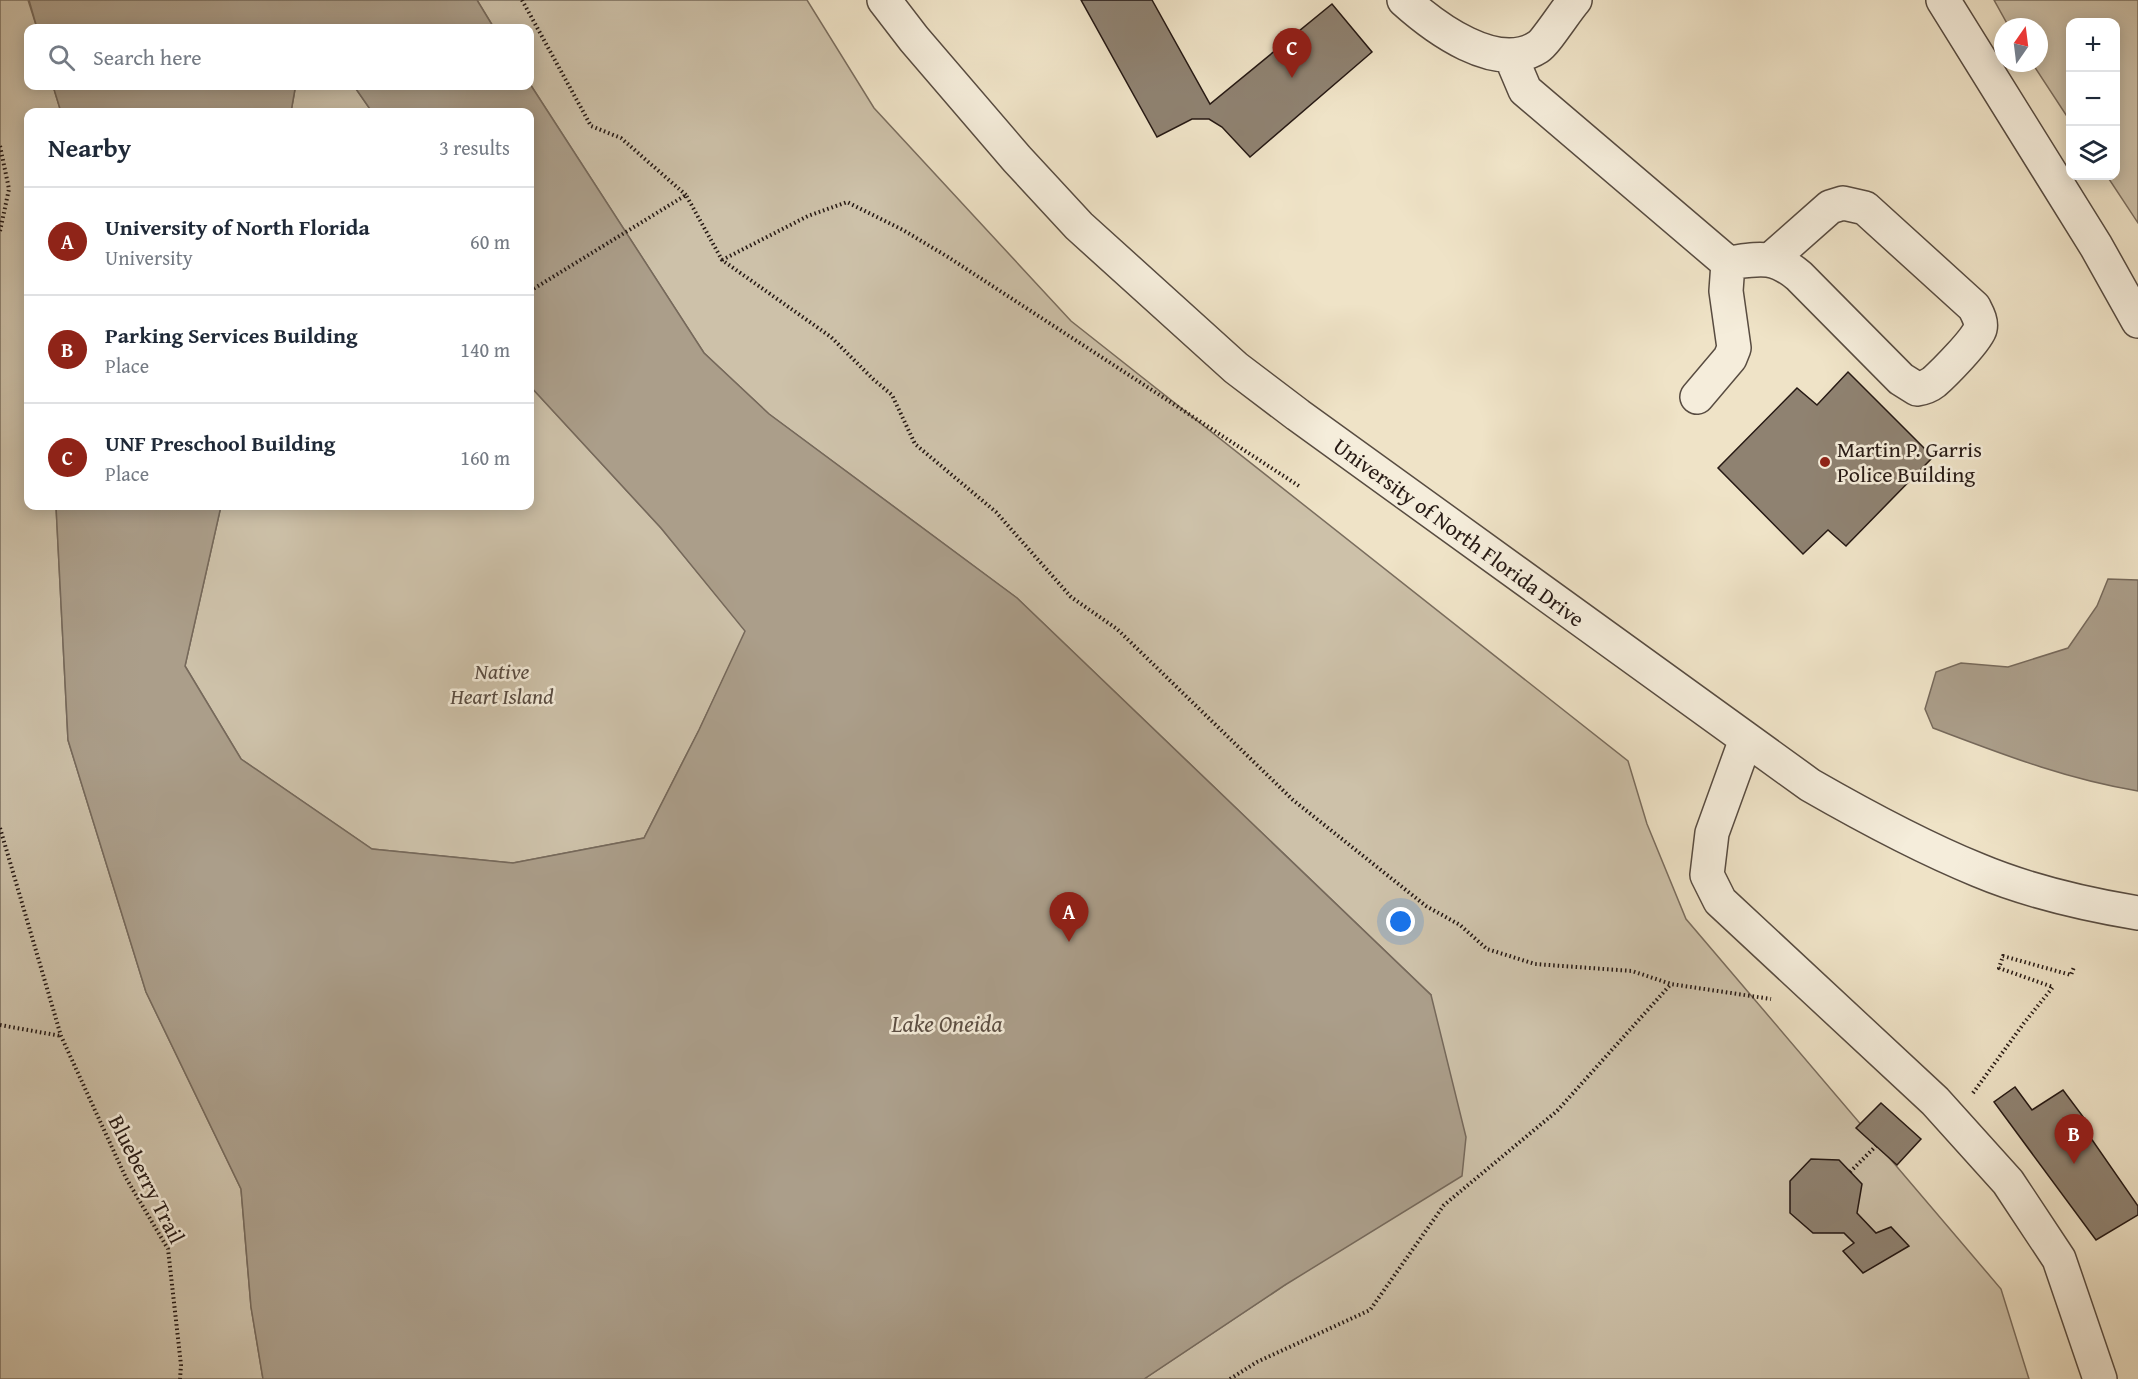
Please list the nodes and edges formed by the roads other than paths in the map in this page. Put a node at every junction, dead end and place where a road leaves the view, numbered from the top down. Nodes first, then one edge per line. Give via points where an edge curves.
1 (884, 0) edge
2 (1404, 0) edge
3 (1575, 0) edge
4 (1943, 0) edge
5 (1511, 57) junction
6 (1770, 260) junction
7 (1728, 263) junction
8 (2138, 321) edge
9 (1697, 397) dead end
10 (1746, 739) junction
11 (2138, 913) edge
12 (2100, 1379) edge

1 - 10 street, University of North Florida Drive via 1017,159 1079,226 1236,368
2 - 5 street via 1427,21 1478,50
3 - 5 street via 1539,47
4 - 8 street via 2096,246
5 - 7 street via 1525,90
6 - 6 street via 1785,264 1799,276 1901,379 1917,389 1934,382 1981,328 1974,307 1865,208 1843,203 1830,207
6 - 7 street
7 - 9 street via 1726,291 1734,348
10 - 11 street, University of North Florida Drive via 1810,785 1933,851 2046,892
10 - 12 street via 1712,833 1707,875 1720,901 1935,1101 2008,1182 2059,1259

